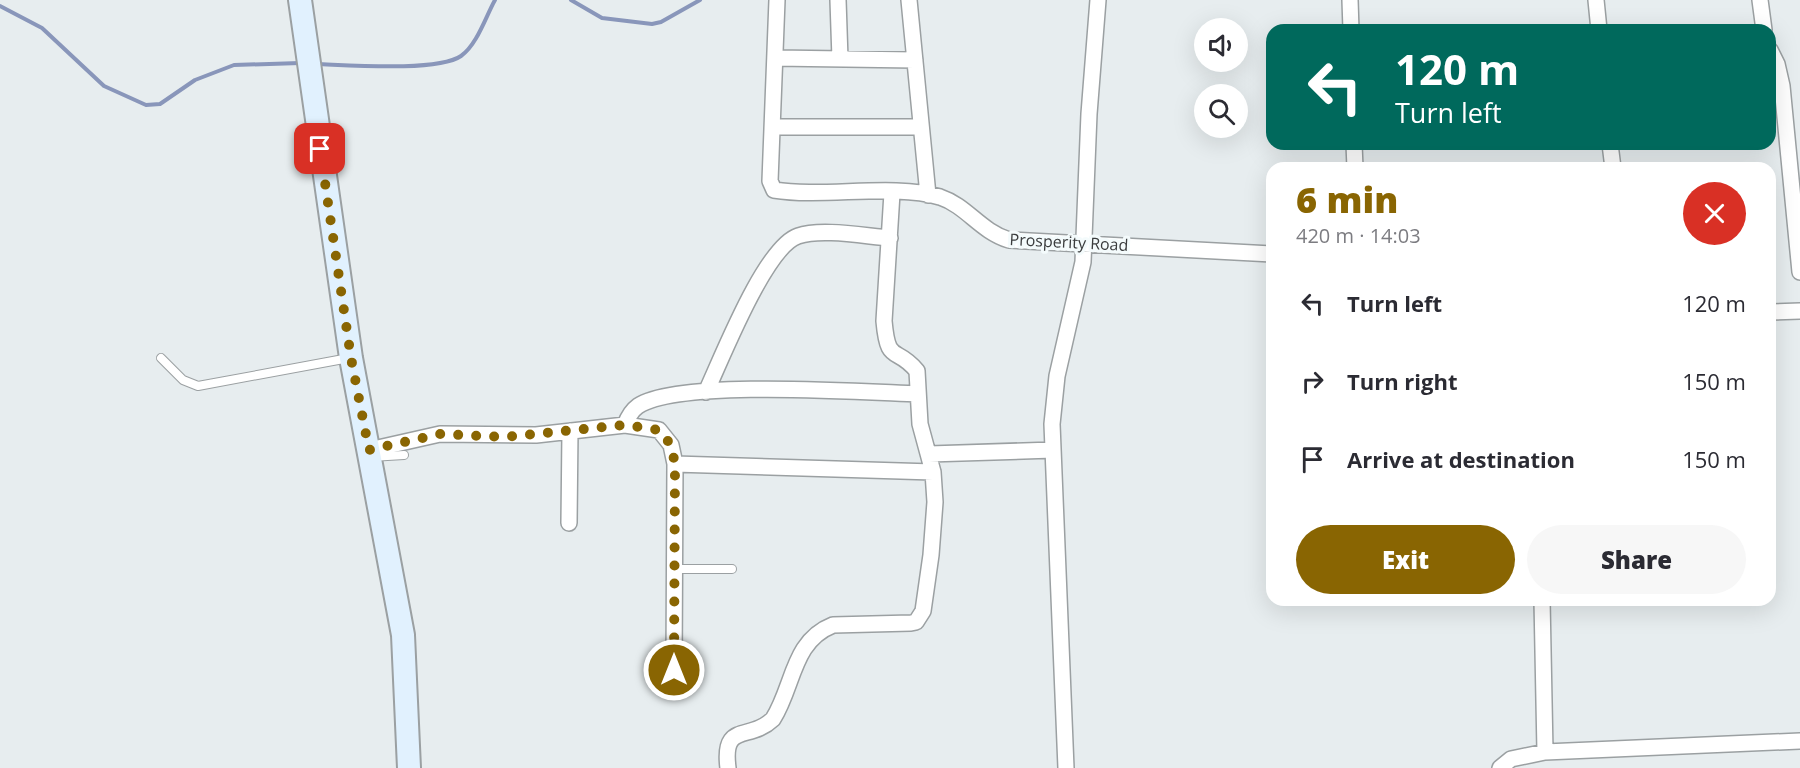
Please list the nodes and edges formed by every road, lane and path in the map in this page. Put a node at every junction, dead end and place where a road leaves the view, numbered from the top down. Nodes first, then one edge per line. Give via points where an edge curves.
1 (300, 0) edge
2 (777, 0) edge
3 (838, 0) edge
4 (909, 0) edge
5 (1098, 0) edge
6 (1350, 0) edge
7 (1596, 0) edge
8 (1760, 0) edge
9 (1351, 24) edge
10 (1598, 24) edge
11 (1763, 24) edge
12 (774, 58) junction
13 (840, 59) junction
14 (915, 60) junction
15 (1776, 62) edge
16 (772, 127) junction
17 (921, 127) junction
18 (892, 193) junction
19 (928, 195) junction
20 (890, 238) junction
21 (1084, 244) junction
22 (1266, 254) edge
23 (1800, 272) edge
24 (1800, 311) edge
25 (1776, 312) edge
26 (161, 358) dead end
27 (351, 358) junction
28 (706, 392) junction
29 (918, 394) junction
30 (625, 425) junction
31 (570, 431) junction
32 (1053, 450) junction
33 (369, 454) junction
34 (929, 454) junction
35 (404, 455) dead end
36 (675, 464) junction
37 (933, 472) junction
38 (569, 523) dead end
39 (675, 569) junction
40 (732, 569) dead end
41 (1542, 606) edge
42 (674, 670) dead end
43 (1800, 741) edge
44 (1545, 752) junction
45 (409, 768) edge
46 (729, 768) edge
47 (1066, 768) edge
48 (1500, 768) edge

1 - 27 street
2 - 12 street
3 - 13 street
4 - 14 street
5 - 21 street
6 - 9 street
7 - 10 street
8 - 11 street
12 - 13 street
12 - 16 street
13 - 14 street
14 - 17 street
15 - 23 street via 1782,86
16 - 17 street
16 - 18 street, Prosperity Road via 772,189
17 - 19 street
18 - 19 street, Prosperity Road
18 - 20 street
19 - 21 street, Prosperity Road via 953,202 980,227 1002,238
20 - 28 street via 818,233 788,240 759,282
20 - 29 street via 886,342 892,353 916,371
21 - 22 street, Prosperity Road
21 - 32 street via 1057,376
24 - 25 street
26 - 27 lane via 183,380 198,386
27 - 33 street
28 - 29 street
28 - 30 street via 638,406
29 - 34 street via 920,424
30 - 31 street
30 - 36 street via 659,430 671,445
31 - 33 street via 504,437 440,434
31 - 38 street
32 - 34 street
32 - 47 street
33 - 35 lane
33 - 45 street via 403,635
34 - 37 street
36 - 37 street
36 - 39 street
37 - 46 street via 934,530 920,617 911,623 842,624 822,629 807,641 773,719 766,726 729,741
39 - 40 lane
39 - 42 street
41 - 44 street
43 - 44 street
44 - 48 street via 1511,759

